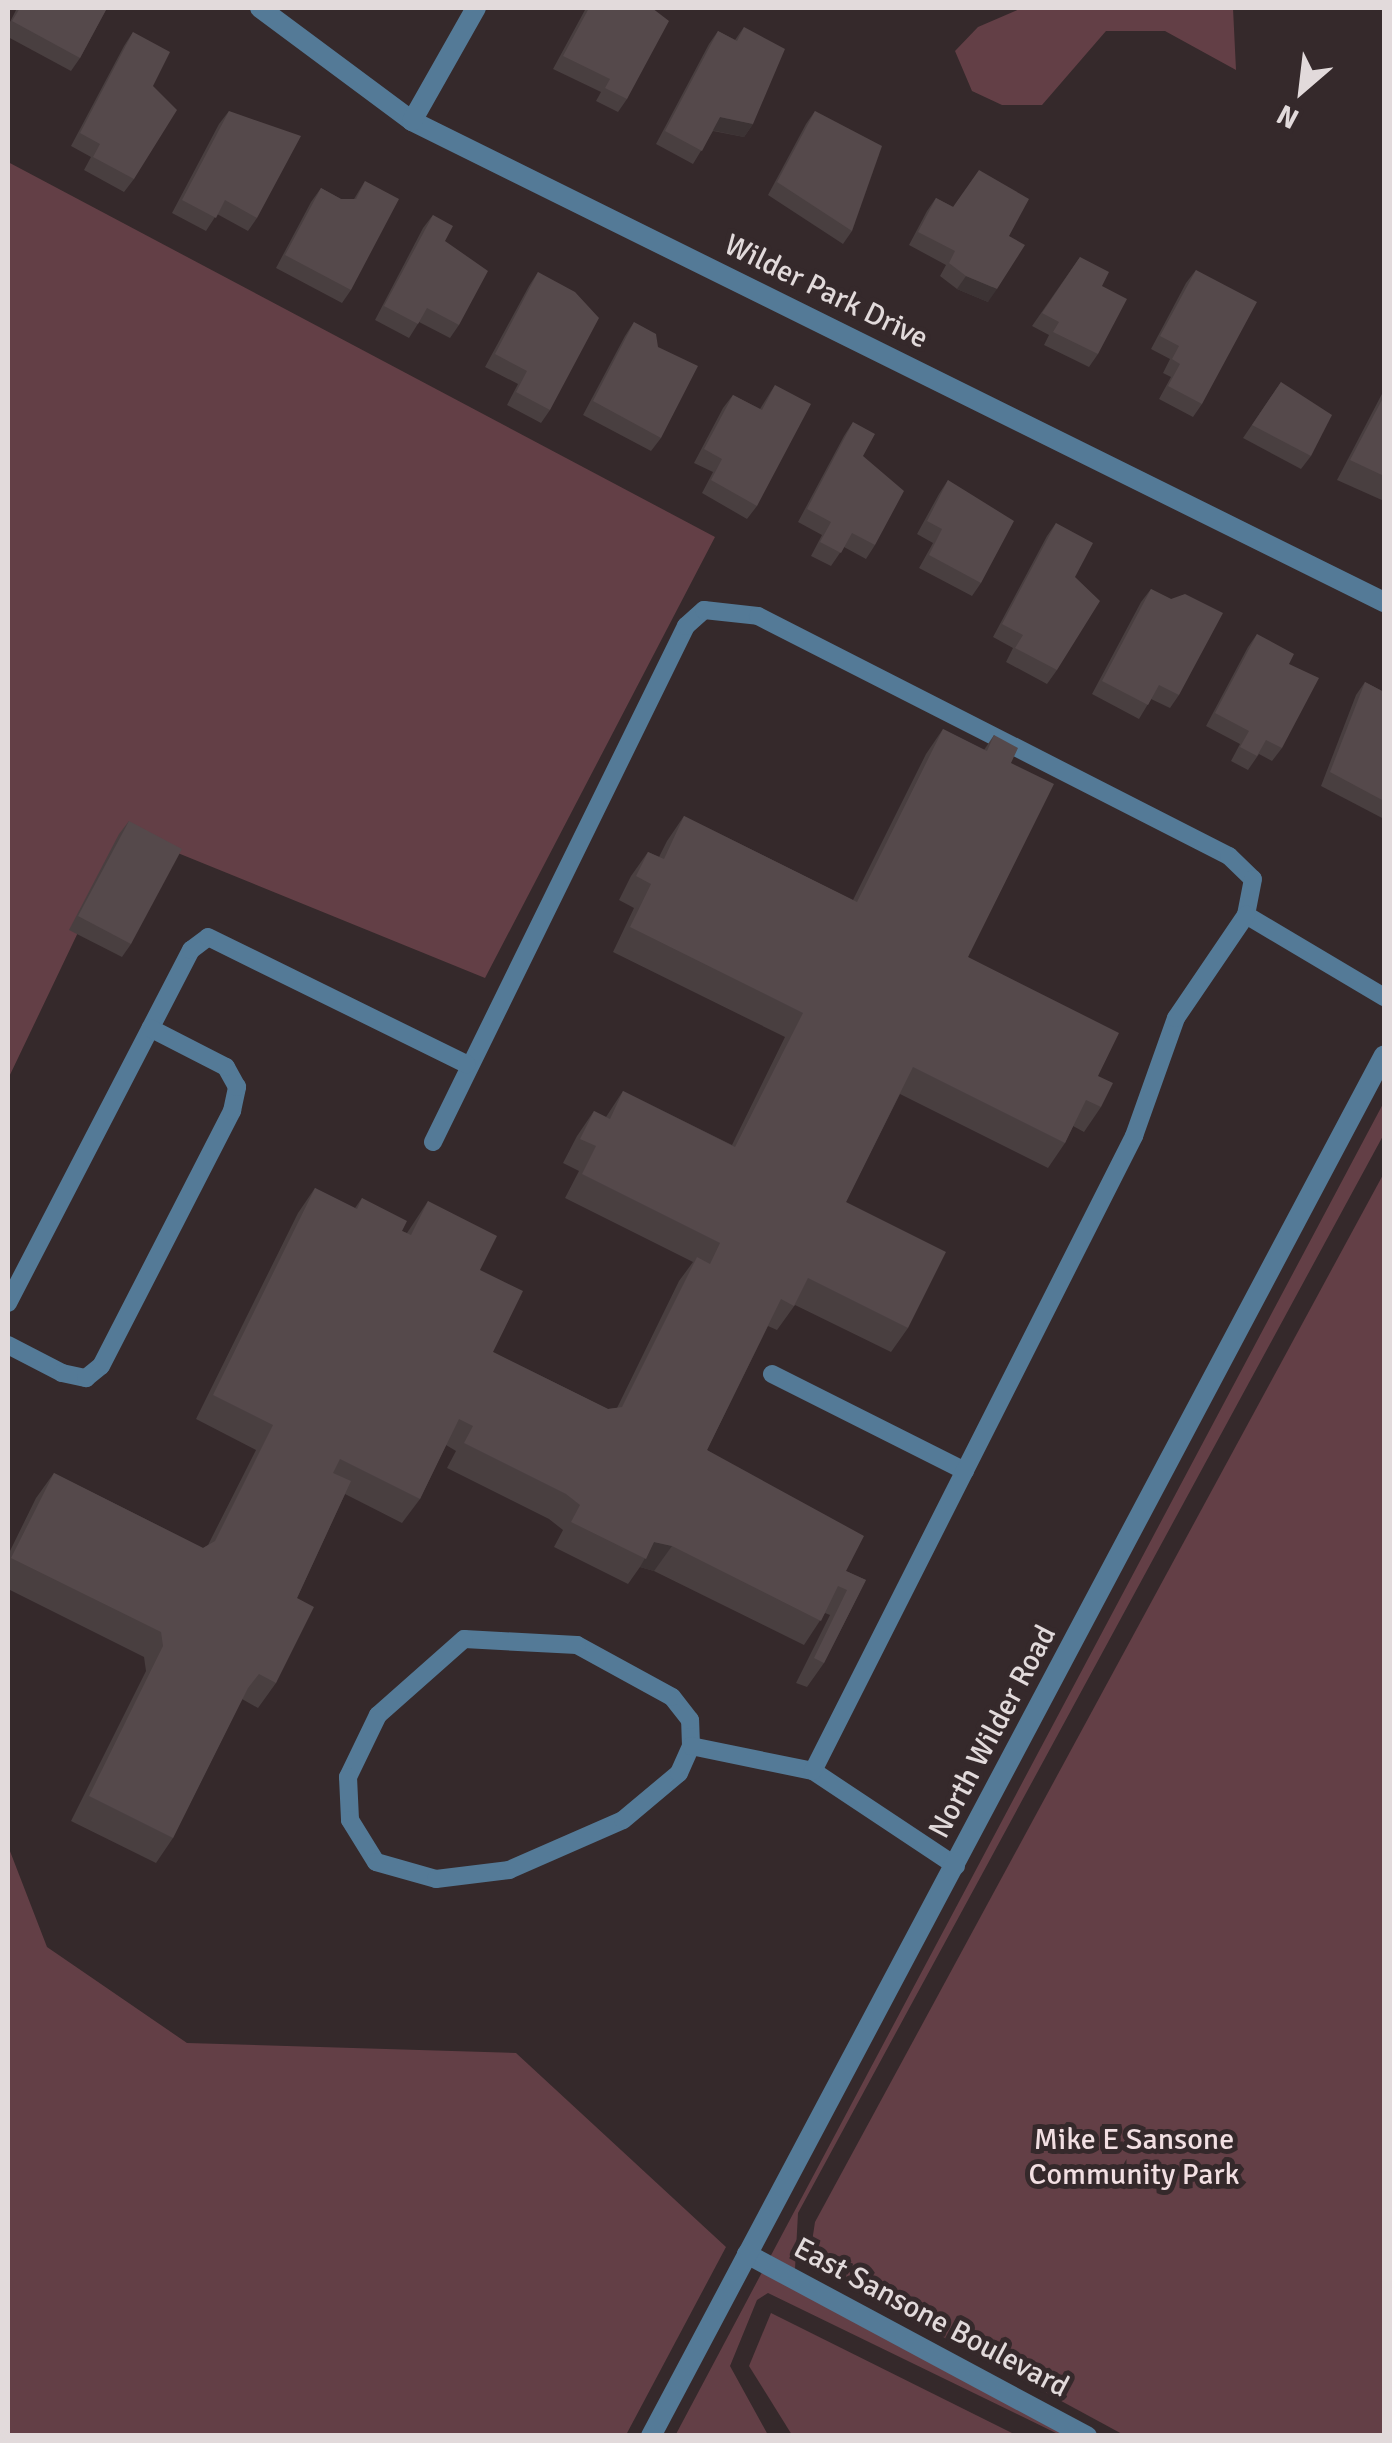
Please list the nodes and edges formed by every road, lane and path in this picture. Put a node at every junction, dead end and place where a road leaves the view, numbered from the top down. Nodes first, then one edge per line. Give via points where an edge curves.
1 (260, 8) edge
2 (476, 8) edge
3 (412, 121) junction
4 (1384, 602) edge
5 (1246, 915) junction
6 (1384, 997) edge
7 (150, 1028) junction
8 (1384, 1055) edge
9 (466, 1064) junction
10 (433, 1142) dead end
11 (8, 1303) edge
12 (8, 1345) edge
13 (772, 1374) dead end
14 (965, 1470) junction
15 (691, 1746) junction
16 (813, 1771) junction
17 (956, 1866) junction
18 (747, 2254) junction
19 (651, 2436) edge
20 (1087, 2436) edge

1 - 3 street, Wilder Park Drive
2 - 3 street
3 - 4 street, Wilder Park Drive
5 - 6 lane
5 - 9 lane via 1253,880 1229,856 758,616 704,610 686,626
5 - 14 lane via 1176,1018 1134,1136
7 - 9 lane via 191,950 208,937
7 - 11 lane
7 - 12 lane via 226,1067 237,1087 232,1111 101,1366 86,1378
8 - 17 street, North Wilder Road
9 - 10 lane
13 - 14 lane
14 - 16 lane
15 - 15 lane via 680,1773 623,1820 509,1870 436,1879 376,1862 350,1820 348,1777 378,1715 464,1639 577,1645 672,1696 690,1720
15 - 16 lane
16 - 17 lane
17 - 18 street, North Wilder Road
18 - 19 street, North Wilder Road
18 - 20 street, East Sansone Boulevard

